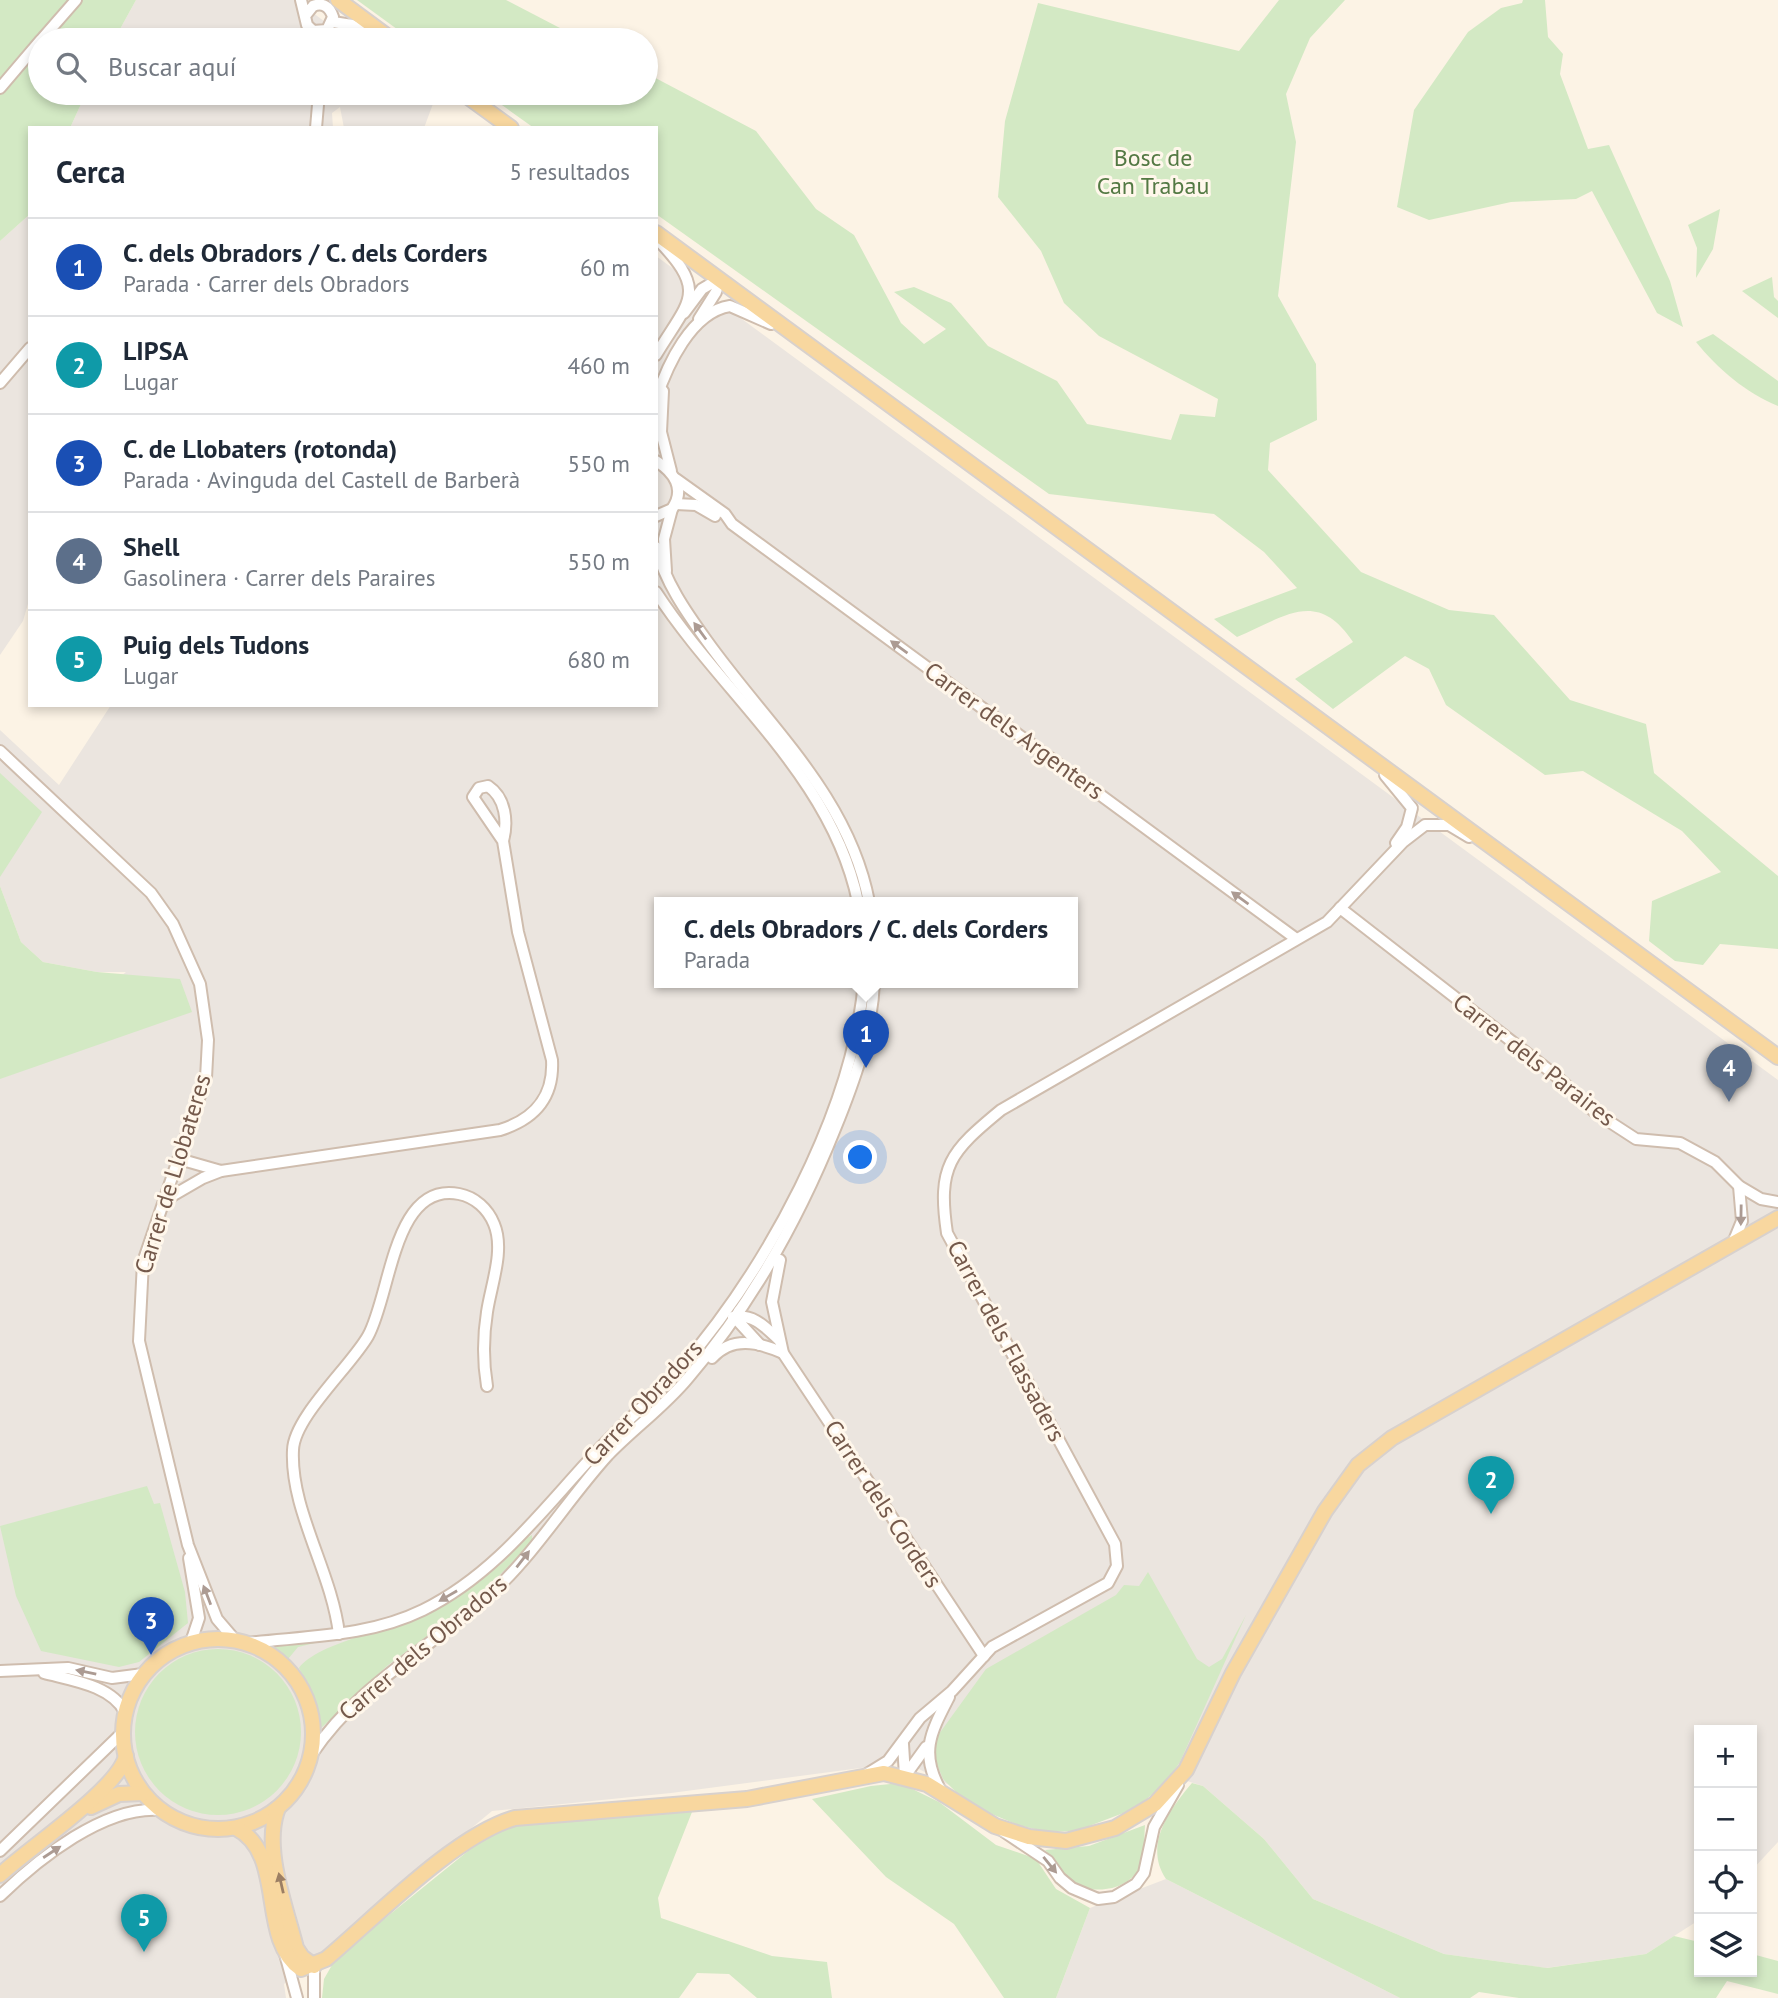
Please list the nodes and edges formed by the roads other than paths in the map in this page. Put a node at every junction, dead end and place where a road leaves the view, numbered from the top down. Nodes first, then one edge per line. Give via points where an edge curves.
1 (76, 0) edge
2 (301, 0) edge
3 (326, 2) edge
4 (305, 16) junction
5 (52, 28) edge
6 (310, 28) edge
7 (329, 28) edge
8 (340, 28) edge
9 (357, 28) edge
10 (371, 28) edge
11 (28, 56) edge
12 (0, 88) edge
13 (316, 105) edge
14 (479, 105) edge
15 (317, 124) edge
16 (508, 126) edge
17 (658, 237) edge
18 (658, 238) edge
19 (719, 279) junction
20 (679, 320) junction
21 (692, 330) junction
22 (794, 335) junction
23 (28, 350) edge
24 (658, 352) edge
25 (664, 379) junction
26 (0, 383) edge
27 (658, 394) edge
28 (658, 463) edge
29 (673, 475) junction
30 (674, 506) junction
31 (658, 515) edge
32 (732, 524) junction
33 (658, 553) edge
34 (665, 573) junction
35 (658, 594) edge
36 (724, 673) junction
37 (780, 749) junction
38 (0, 751) edge
39 (1364, 753) junction
40 (807, 767) junction
41 (811, 790) junction
42 (825, 813) junction
43 (848, 835) junction
44 (503, 841) junction
45 (1508, 859) junction
46 (849, 867) junction
47 (1376, 871) junction
48 (857, 897) edge
49 (862, 897) edge
50 (869, 897) edge
51 (1340, 908) junction
52 (1295, 938) junction
53 (863, 988) edge
54 (870, 988) edge
55 (871, 988) edge
56 (858, 1030) junction
57 (1778, 1057) edge
58 (179, 1159) junction
59 (221, 1171) junction
60 (814, 1179) junction
61 (1739, 1186) junction
62 (164, 1200) junction
63 (1778, 1202) edge
64 (1778, 1218) edge
65 (791, 1229) junction
66 (772, 1242) junction
67 (1734, 1243) junction
68 (738, 1316) junction
69 (760, 1345) junction
70 (781, 1347) junction
71 (687, 1379) junction
72 (487, 1386) dead end
73 (661, 1390) junction
74 (605, 1451) junction
75 (188, 1545) junction
76 (339, 1634) junction
77 (241, 1641) junction
78 (191, 1642) junction
79 (984, 1656) junction
80 (28, 1669) junction
81 (0, 1671) edge
82 (143, 1674) junction
83 (952, 1691) junction
84 (125, 1712) junction
85 (122, 1733) junction
86 (902, 1744) junction
87 (928, 1744) junction
88 (312, 1754) junction
89 (126, 1756) junction
90 (1186, 1770) junction
91 (865, 1775) junction
92 (905, 1776) junction
93 (941, 1791) junction
94 (144, 1793) junction
95 (279, 1806) junction
96 (161, 1810) junction
97 (73, 1815) junction
98 (995, 1826) junction
99 (236, 1828) junction
100 (0, 1851) edge
101 (0, 1875) edge
102 (0, 1896) edge
103 (285, 1954) junction
104 (314, 1966) junction
105 (297, 1998) edge
106 (314, 1998) edge

1 - 5 street
2 - 4 street
3 - 4 street via 313,6
3 - 7 street via 332,13
3 - 10 main road
4 - 6 street
8 - 9 street
11 - 12 street
13 - 15 street
14 - 16 main road
17 - 19 main road
18 - 20 street via 689,279
19 - 20 street via 702,289
19 - 21 street
19 - 22 main road
20 - 24 street
21 - 22 street via 718,309 730,306
21 - 25 street
22 - 39 main road
23 - 26 street
25 - 27 street
25 - 29 street via 661,432
28 - 29 street, Carrer dels Argenters
29 - 30 street via 679,491
29 - 32 street, Carrer dels Argenters
30 - 31 street
30 - 32 street, Carrer dels Argenters via 696,505
30 - 34 street via 664,538
52 -> 32 street, Carrer dels Argenters
33 - 34 street
36 -> 34 street
35 - 36 street
36 - 37 street
36 - 40 street
37 - 40 street
37 - 41 street
38 - 58 street, Carrer de Llobateres via 151,893 166,911 196,971 208,1040 206,1078
39 - 45 main road
39 - 47 street, Carrer dels Flassaders via 1412,808 1407,827
40 - 41 street via 814,786
40 - 43 street
41 - 42 street
42 - 43 street
42 - 46 street
43 - 46 street
43 - 50 street
44 - 44 street via 502,801 488,786 479,788 473,797 475,804
44 - 59 street via 518,932 552,1060 553,1076 539,1110 500,1130
45 - 47 street, Carrer dels Flassaders via 1449,825 1435,823 1403,842
45 - 57 main road
46 - 48 street
46 - 49 street via 859,880
47 - 51 street, Carrer dels Flassaders
51 - 52 street, Carrer dels Flassaders via 1327,922
51 - 61 street, Carrer dels Paraires via 1555,1075 1596,1113 1636,1139 1680,1143 1715,1162
52 - 79 street, Carrer dels Flassaders via 1001,1110 965,1139 947,1167 942,1197 947,1233 1115,1544 1117,1566 1108,1583 992,1647
53 - 56 street, Carrer Obradors
54 - 56 street, Carrer dels Obradors
55 - 60 street, Carrer dels Obradors via 864,1046
56 - 60 street, Carrer dels Obradors
56 - 66 street, Carrer Obradors via 824,1130
58 - 59 street
58 - 62 street, Carrer de Llobateres
59 - 62 street
60 - 65 street, Carrer dels Obradors
61 - 63 street, Carrer dels Paraires via 1761,1199
61 -> 67 street via 1742,1221
62 - 75 street, Carrer de Llobateres via 140,1280 138,1342
64 - 67 main road
65 - 68 street, Carrer dels Obradors
65 - 70 street, Carrer dels Corders via 776,1272 772,1301
66 - 68 street via 771,1254 740,1302
66 - 73 street, Carrer Obradors via 727,1312
67 - 90 main road via 1392,1437 1358,1465 1325,1511 1260,1624
68 - 69 street
68 - 70 street, Carrer dels Corders via 762,1323
68 - 71 street, Carrer dels Obradors
68 - 73 street via 728,1318 674,1382
69 - 70 street
69 - 71 street via 743,1341 721,1348
70 - 79 street, Carrer dels Corders
71 - 74 street, Carrer dels Obradors
72 - 76 street via 484,1336 498,1250 494,1224 479,1202 464,1195 435,1194 412,1212 369,1335 303,1422 293,1446 294,1477
73 - 74 street, Carrer Obradors
74 -> 76 street, Carrer Obradors via 465,1586 374,1629
88 -> 74 street, Carrer dels Obradors via 340,1717 379,1681 511,1575
77 -> 75 street, Carrer de Llobateres via 217,1619
75 - 78 street, Carrer de Llobateres via 199,1618
76 - 77 street, Carrer Obradors
77 - 78 main road
77 - 88 main road via 275,1657 304,1692 313,1726
78 - 82 main road via 165,1655
79 - 83 street, Carrer dels Flassaders
80 - 81 street
82 -> 80 street via 113,1678 68,1668
80 - 84 street via 102,1691
82 - 84 main road
83 - 86 street, Carrer dels Flassaders via 920,1718
83 - 87 street, Carrer dels Flassaders
84 - 85 main road
85 - 89 main road
85 - 100 street
86 - 91 street, Carrer dels Flassaders via 888,1761
86 - 92 street
87 - 92 street, Carrer dels Flassaders
87 - 93 street via 928,1760
88 - 95 main road via 299,1784
89 - 94 main road
89 - 97 main road via 112,1780
90 - 98 main road via 1147,1810 1101,1833 1066,1841 1046,1840
98 -> 90 street via 1042,1855 1072,1888 1098,1899 1114,1897 1144,1874 1154,1826
91 - 92 main road
91 - 104 main road via 747,1799 534,1814 500,1822 459,1846
92 - 93 main road
93 - 98 main road
94 - 96 main road
94 - 97 main road via 119,1794
95 - 99 main road
104 -> 95 main road via 296,1948 271,1844
96 - 99 main road via 184,1824
102 -> 96 street via 45,1856 79,1835 145,1809
97 - 101 main road
99 - 103 main road via 250,1835 260,1851
103 - 104 main road via 300,1969
103 - 105 street
104 - 106 street

